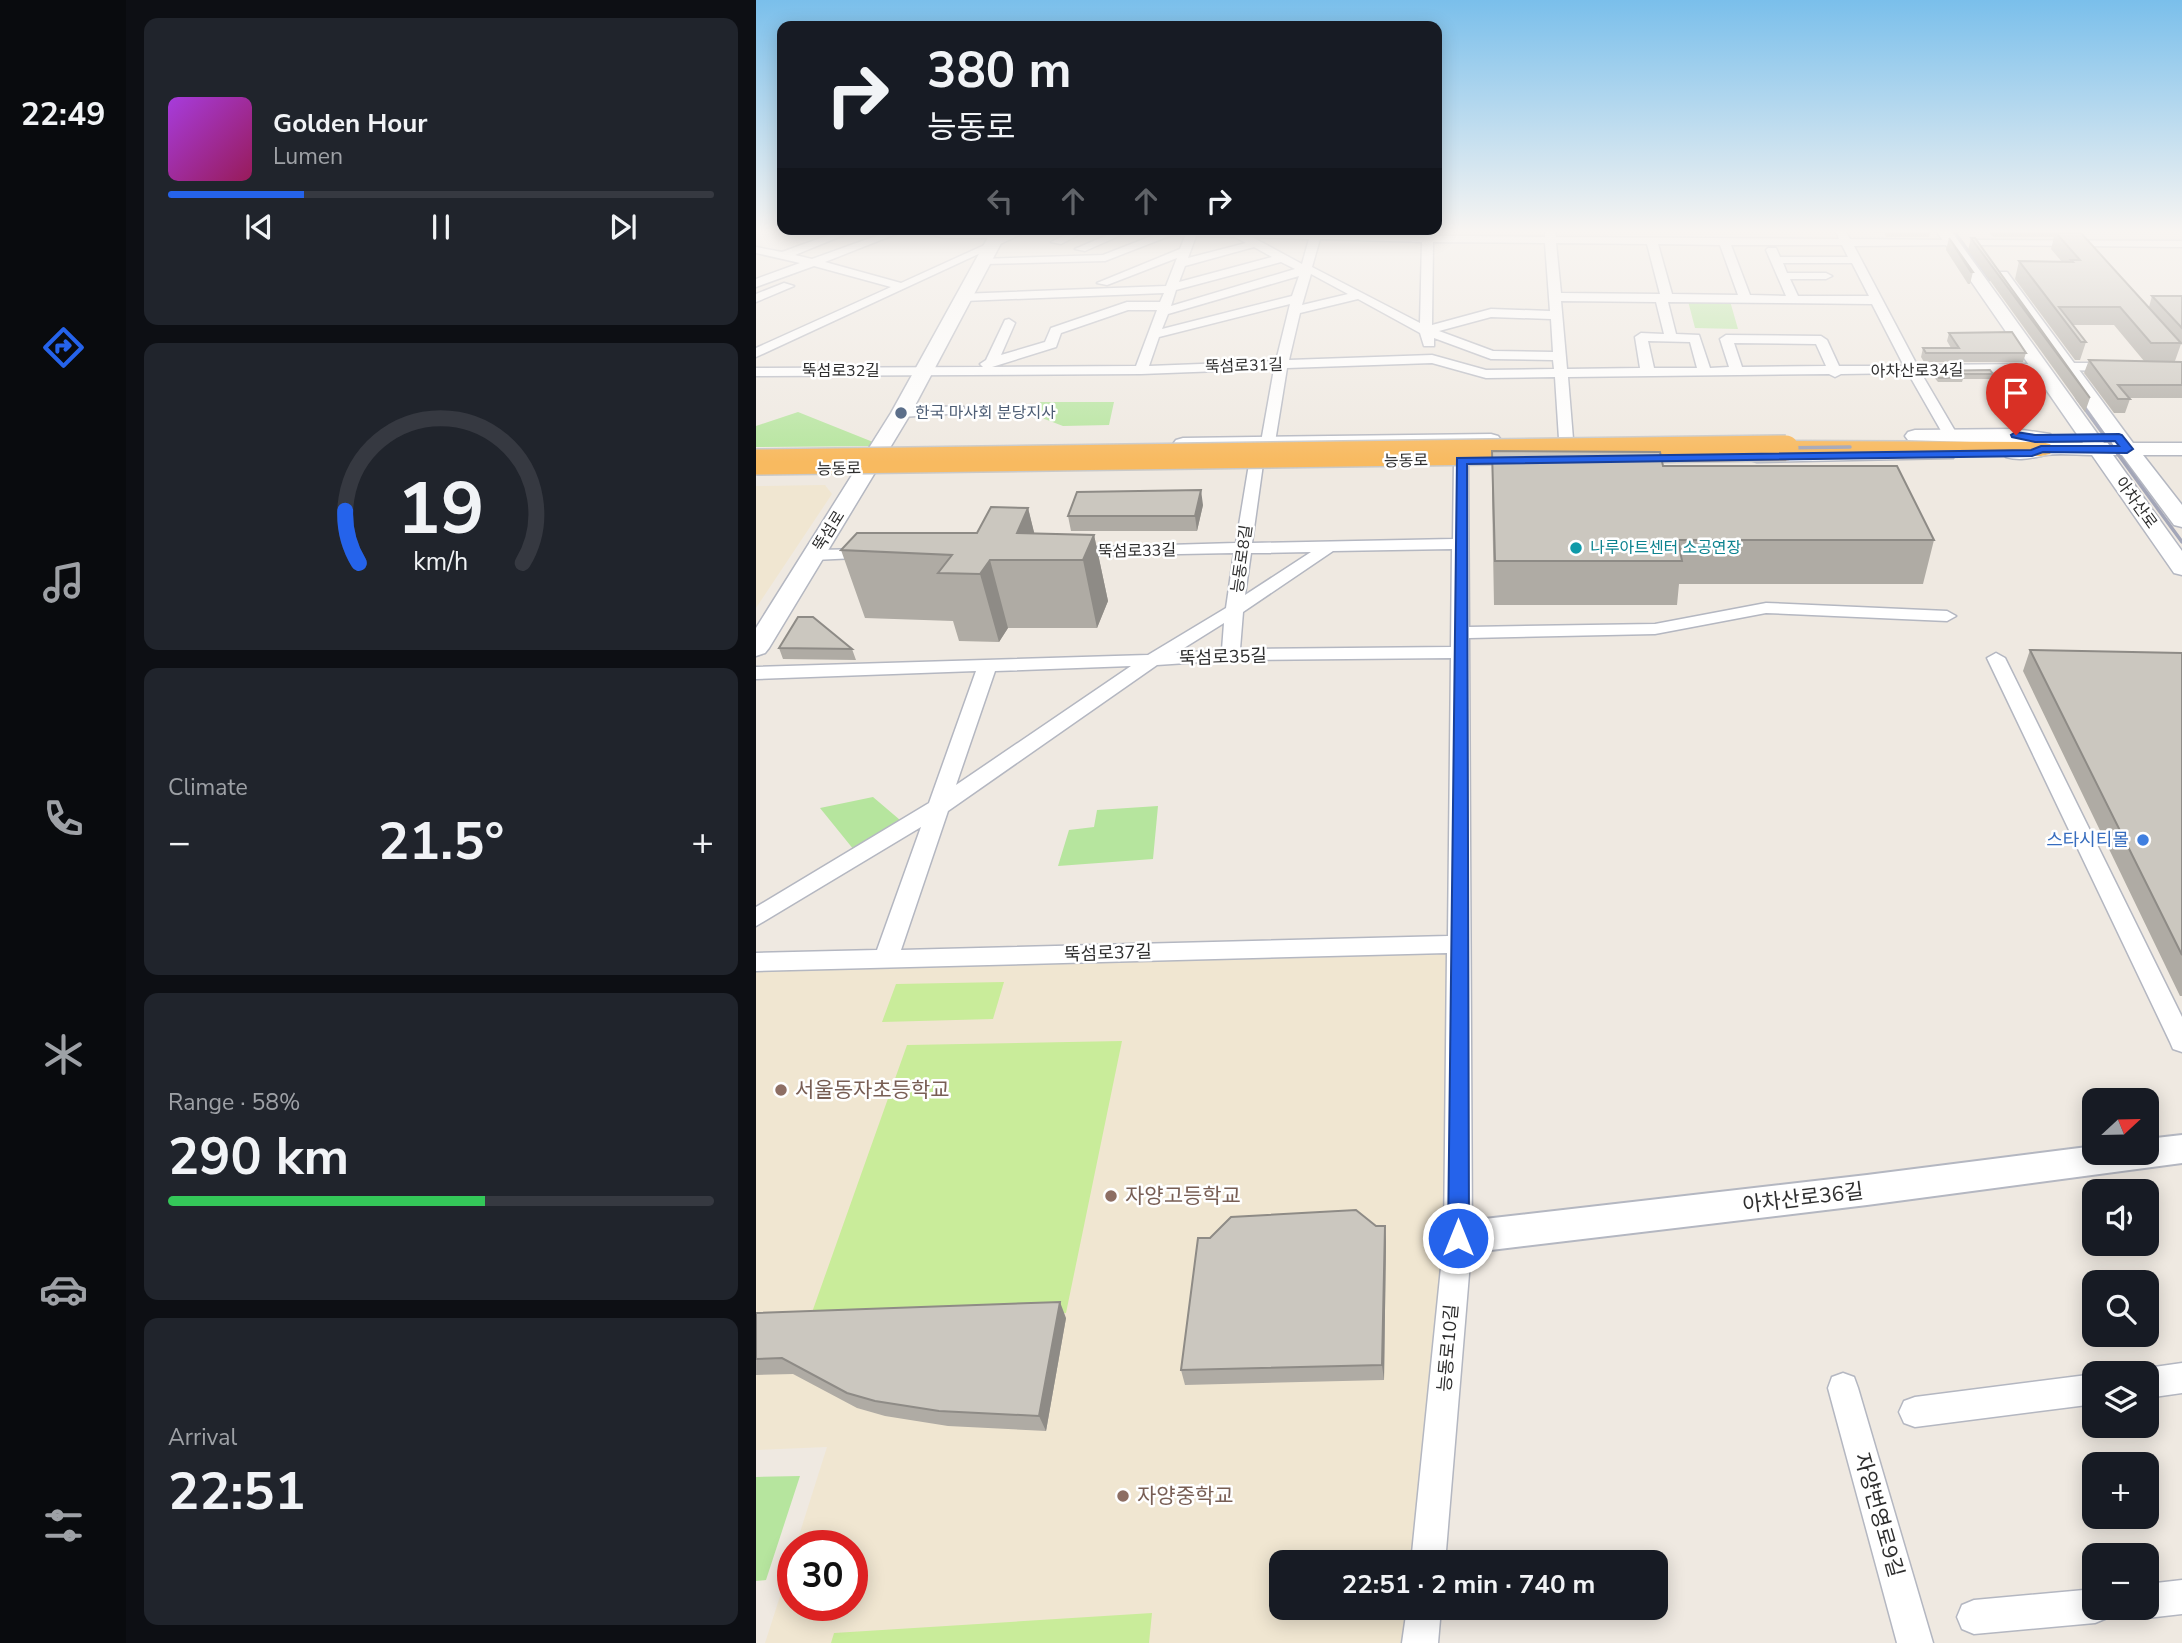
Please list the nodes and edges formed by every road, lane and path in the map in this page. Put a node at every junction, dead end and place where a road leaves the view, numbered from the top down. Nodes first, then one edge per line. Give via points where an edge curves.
1 (851, 309) edge
2 (958, 309) edge
3 (1119, 309) edge
4 (1159, 309) edge
5 (1163, 309) joint
6 (1275, 309) edge
7 (1296, 309) edge
8 (1385, 309) edge
9 (1426, 309) edge
10 (1556, 309) edge
11 (1666, 309) edge
12 (1881, 309) edge
13 (2005, 309) edge
14 (2009, 309) edge
15 (2019, 309) edge
16 (1556, 315) junction
17 (1009, 323) dead end
18 (1426, 331) junction
19 (1153, 335) junction
20 (1671, 338) junction
21 (756, 353) edge
22 (1559, 356) junction
23 (1432, 359) junction
24 (992, 362) junction
25 (1280, 365) junction
26 (2068, 367) junction
27 (2040, 368) junction
28 (2130, 368) edge
29 (965, 370) junction
30 (1141, 370) junction
31 (925, 371) junction
32 (756, 372) edge
33 (1914, 372) junction
34 (1705, 373) junction
35 (1737, 373) junction
36 (1835, 373) junction
37 (1561, 374) junction
38 (1648, 374) junction
39 (959, 411) dead end
40 (901, 413) junction
41 (2081, 416) junction
42 (2106, 420) junction
43 (1951, 436) junction
44 (2182, 437) edge
45 (1566, 439) junction
46 (1268, 442) junction
47 (2038, 444) junction
48 (2093, 444) junction
49 (2123, 444) junction
50 (2182, 449) edge
51 (756, 457) edge
52 (872, 460) junction
53 (1461, 460) junction
54 (1256, 464) junction
55 (756, 470) edge
56 (2182, 520) edge
57 (1461, 544) junction
58 (1327, 548) junction
59 (1243, 549) junction
60 (1049, 552) edge
61 (883, 554) edge
62 (814, 555) junction
63 (2182, 568) edge
64 (1234, 610) junction
65 (1947, 616) dead end
66 (1460, 643) junction
67 (756, 648) edge
68 (1231, 655) junction
69 (1996, 658) dead end
70 (1152, 660) junction
71 (986, 666) junction
72 (756, 673) edge
73 (937, 808) junction
74 (756, 918) edge
75 (1459, 944) junction
76 (886, 959) junction
77 (756, 962) edge
78 (2182, 1042) edge
79 (2182, 1149) edge
80 (2160, 1152) edge
81 (2082, 1162) edge
82 (1458, 1238) junction
83 (2182, 1378) edge
84 (2159, 1381) edge
85 (1843, 1388) dead end
86 (2082, 1392) edge
87 (1915, 1412) dead end
88 (1429, 1550) edge
89 (2182, 1597) edge
90 (2159, 1600) edge
91 (2082, 1607) edge
92 (1974, 1617) dead end
93 (1423, 1620) edge
94 (1420, 1643) edge
95 (1915, 1643) edge

1 - 21 street
2 - 31 main road, 뚝섬로
3 - 24 street via 1055,331 1051,344
4 - 5 street
5 - 19 street
6 - 19 street
7 - 25 street
8 - 18 street
9 - 18 street
10 - 16 street
11 - 20 street
12 - 33 street
13 - 27 main road, 아차산로
14 - 41 main road
15 - 26 main road, 아차산로
16 - 18 street via 1491,313
16 - 22 street
17 - 24 street
18 - 22 street via 1491,355
18 - 23 street
19 - 30 street
20 - 34 street via 1695,338
20 - 38 street via 1641,337
22 - 37 street
23 - 25 street, 뚝섬로31길
23 - 37 street, 뚝섬로31길 via 1486,374
24 - 29 street
25 - 30 street, 뚝섬로31길
25 - 46 street
26 - 28 street
26 - 42 main road, 아차산로
27 - 33 street, 아차산로34길
27 - 41 main road, 아차산로
29 - 30 street, 뚝섬로31길
29 - 31 street, 뚝섬로31길
31 - 32 street, 뚝섬로32길
31 - 40 main road, 뚝섬로
33 - 36 street, 아차산로34길
33 - 43 street
34 - 35 street, 아차산로34길
34 - 38 street, 아차산로34길
35 - 36 street, 아차산로34길
35 - 36 street via 1726,339 1821,340
37 - 38 street, 아차산로34길
37 - 45 street
39 - 40 street
40 - 52 main road, 뚝섬로
41 - 42 main road
41 - 48 main road, 아차산로
42 - 49 main road, 아차산로
43 - 45 main road, 능동로
43 - 47 main road, 능동로 via 2016,435
44 - 49 main road, 능동로
45 - 46 main road, 능동로
46 - 52 main road, 능동로
47 - 48 main road, 능동로
47 - 51 highway, bridge
47 - 53 main road, 능동로 via 2032,453
48 - 49 main road, 능동로
48 - 63 main road, 아차산로
49 - 50 main road, 능동로
49 - 56 main road, 아차산로
51 - 52 main road, 능동로
52 - 54 main road, 능동로
52 - 55 main road, 능동로
52 - 62 main road, 뚝섬로
53 - 54 main road, 능동로
53 - 57 street, 능동로10길
54 - 59 street, 능동로8길
57 - 58 street, 뚝섬로33길
57 - 66 street, 능동로10길
58 - 59 street, 뚝섬로33길
58 - 64 street
59 - 60 street, 뚝섬로33길
59 - 64 street, 능동로8길
61 - 62 street
62 - 67 main road, 뚝섬로
64 - 68 street, 능동로8길
64 - 70 street
65 - 66 street, 뚝섬로35길 via 1774,607 1655,629
66 - 68 street, 뚝섬로35길
66 - 75 street, 능동로10길
68 - 70 street, 뚝섬로35길
69 - 78 street
70 - 71 street, 뚝섬로35길
70 - 73 street
71 - 72 street, 뚝섬로35길
71 - 73 street
73 - 74 street
73 - 76 street
75 - 76 street, 뚝섬로37길
75 - 82 street, 능동로10길
76 - 77 street, 뚝섬로37길
79 - 80 street, 아차산로36길
81 - 82 street, 아차산로36길
82 - 88 street, 능동로10길
83 - 84 street
85 - 95 street, 자양번영로9길
86 - 87 street
89 - 90 street
91 - 92 street
93 - 94 street

